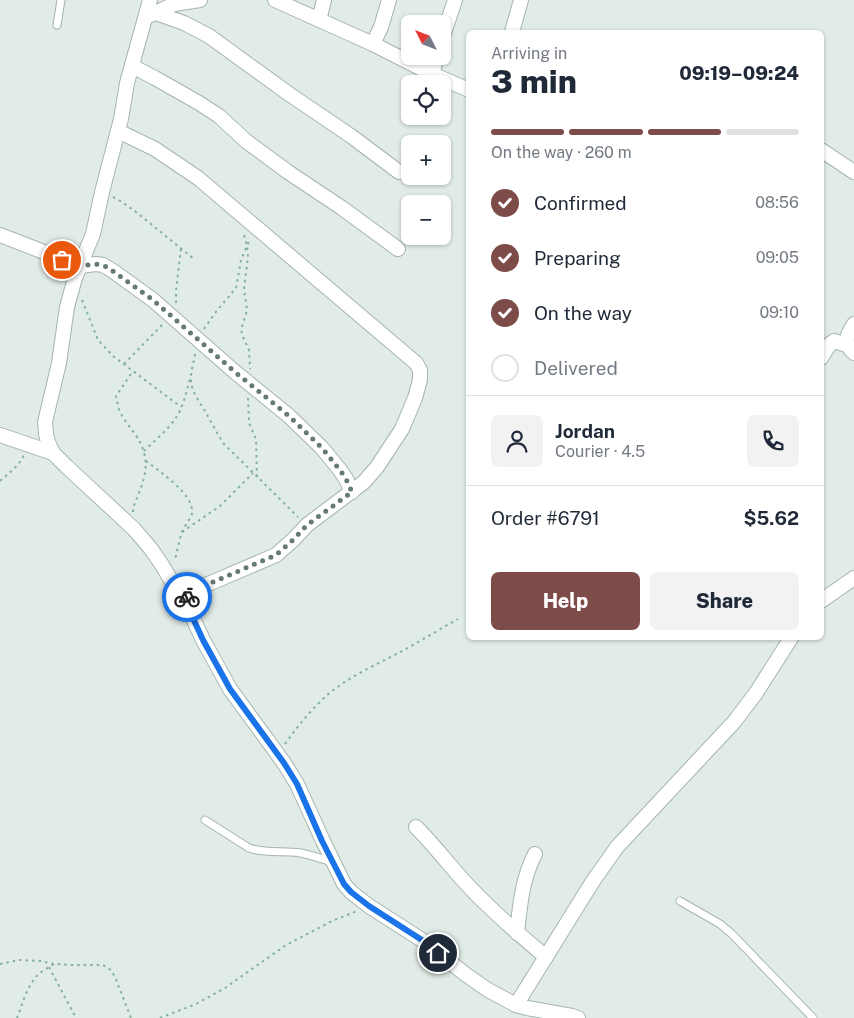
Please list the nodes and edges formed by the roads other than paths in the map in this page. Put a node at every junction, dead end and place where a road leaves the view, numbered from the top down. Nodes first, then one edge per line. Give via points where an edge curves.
1 (61, 0) edge
2 (200, 0) edge
3 (275, 0) edge
4 (324, 0) edge
5 (389, 0) edge
6 (455, 0) edge
7 (521, 0) edge
8 (176, 2) edge
9 (150, 10) edge
10 (450, 15) edge
11 (319, 20) junction
12 (57, 25) dead end
13 (513, 30) edge
14 (373, 44) junction
15 (434, 65) edge
16 (132, 66) junction
17 (432, 74) junction
18 (466, 89) edge
19 (118, 131) junction
20 (824, 152) edge
21 (399, 172) dead end
22 (854, 172) edge
23 (0, 235) edge
24 (398, 249) dead end
25 (77, 272) junction
26 (854, 324) edge
27 (850, 349) edge
28 (824, 353) edge
29 (0, 435) edge
30 (53, 453) junction
31 (352, 492) junction
32 (853, 579) edge
33 (824, 599) edge
34 (182, 600) junction
35 (791, 640) edge
36 (206, 820) dead end
37 (416, 827) dead end
38 (535, 854) dead end
39 (332, 862) junction
40 (680, 901) dead end
41 (517, 933) junction
42 (546, 957) junction
43 (516, 1005) junction
44 (578, 1018) edge
45 (813, 1018) edge

1 - 12 lane
2 - 8 street
3 - 11 street
4 - 11 street
5 - 14 street
6 - 10 street
7 - 13 street
8 - 9 street
9 - 16 street
9 - 21 street via 209,36
11 - 14 street
14 - 17 street
15 - 17 street
16 - 19 street
16 - 24 street via 199,102 246,141
17 - 18 street
19 - 25 street via 93,234
19 - 31 street via 155,149 198,178 418,366 420,380 402,429 377,466
20 - 22 street
23 - 25 street
25 - 30 street via 66,307 59,363 46,422 46,434
25 - 31 street via 96,264 107,267 153,300 289,416 322,448
26 - 27 street via 847,337
27 - 28 street via 834,341
29 - 30 street
30 - 34 street via 134,529
31 - 34 street via 307,525 276,555 206,585
32 - 33 street
34 - 39 street via 230,689 297,784
35 - 42 street via 734,722 617,847
36 - 39 lane via 254,850 300,853
37 - 41 street via 462,880
38 - 41 street via 523,885
39 - 43 street via 344,884 369,906 425,942 488,990
40 - 45 lane via 732,934
41 - 42 street
42 - 43 street
43 - 44 street

